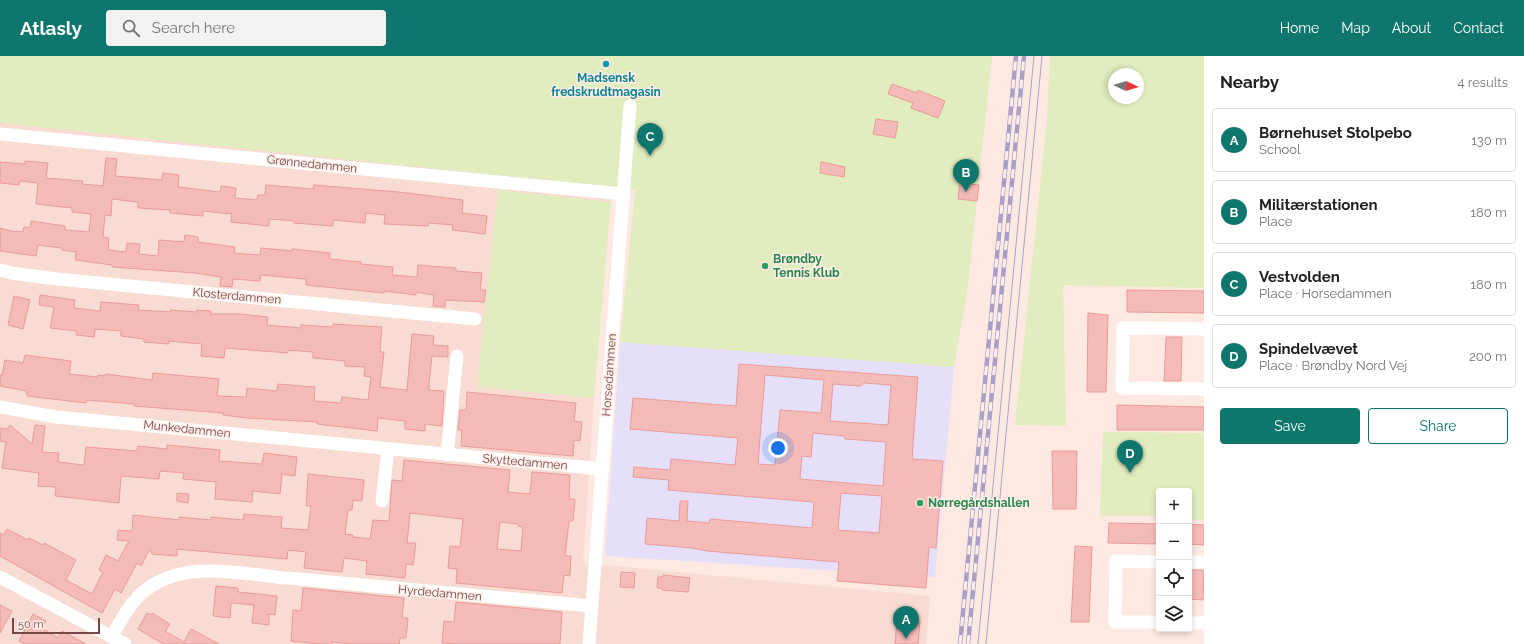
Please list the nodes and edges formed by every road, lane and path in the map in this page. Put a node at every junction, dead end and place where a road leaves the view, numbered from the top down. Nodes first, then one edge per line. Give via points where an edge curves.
1 (630, 106) dead end
2 (0, 134) edge
3 (623, 194) junction
4 (0, 270) edge
5 (475, 319) dead end
6 (1204, 329) edge
7 (457, 356) dead end
8 (1204, 389) edge
9 (0, 407) edge
10 (381, 448) junction
11 (447, 455) junction
12 (603, 469) junction
13 (382, 500) dead end
14 (1156, 562) edge
15 (1192, 562) edge
16 (1204, 562) edge
17 (0, 577) edge
18 (592, 606) junction
19 (1156, 622) edge
20 (1192, 623) edge
21 (1204, 623) edge
22 (112, 636) junction
23 (125, 644) edge
24 (588, 644) edge

1 - 3 street, Horsedammen
2 - 3 street, Grønnedammen
3 - 12 street, Horsedammen
4 - 5 street, Klosterdammen via 57,279
6 - 8 street via 1123,328 1122,388
7 - 11 street
9 - 10 street, Munkedammen via 56,417
10 - 11 street, Skyttedammen
10 - 13 street
11 - 12 street, Skyttedammen
12 - 18 street, Horsedammen
14 - 19 street via 1116,561 1115,622
15 - 16 street
17 - 22 street
18 - 22 street, Hyrdedammen via 203,570 181,573 157,582 142,593
18 - 24 street, Horsedammen
20 - 21 street
22 - 23 street

